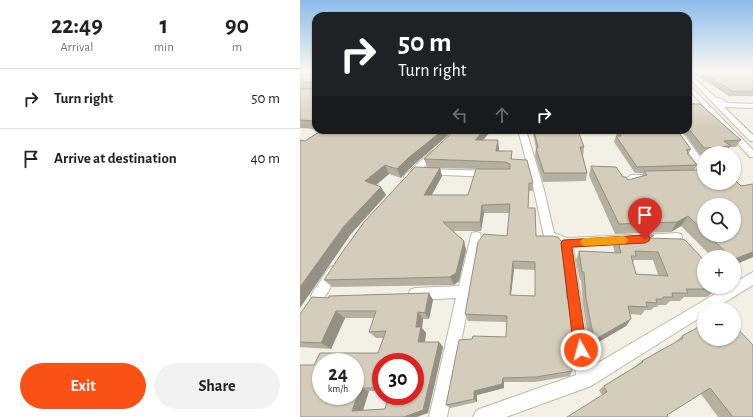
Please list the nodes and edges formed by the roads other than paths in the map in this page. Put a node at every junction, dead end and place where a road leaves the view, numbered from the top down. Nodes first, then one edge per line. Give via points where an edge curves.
1 (692, 90) edge
2 (704, 90) edge
3 (709, 90) edge
4 (753, 106) edge
5 (523, 134) edge
6 (679, 134) edge
7 (753, 139) edge
8 (443, 146) edge
9 (753, 155) edge
10 (414, 171) junction
11 (498, 175) edge
12 (684, 176) edge
13 (631, 178) edge
14 (654, 178) edge
15 (400, 186) edge
16 (476, 236) dead end
17 (676, 237) edge
18 (566, 243) junction
19 (339, 264) edge
20 (753, 278) edge
21 (463, 292) junction
22 (402, 294) edge
23 (318, 296) junction
24 (333, 296) edge
25 (309, 309) edge
26 (585, 380) junction
27 (438, 417) edge
28 (482, 417) edge

1 - 9 street
2 - 7 street
3 - 4 street via 724,105
5 - 18 street via 549,236
6 - 12 street via 703,169 697,175
8 - 10 street
10 - 11 street
10 - 15 street
13 - 14 street
16 - 21 street
17 - 18 street
18 - 26 street
19 - 23 street
20 - 26 street
21 - 22 street
21 - 27 street
23 - 24 street
23 - 25 street
26 - 28 street

